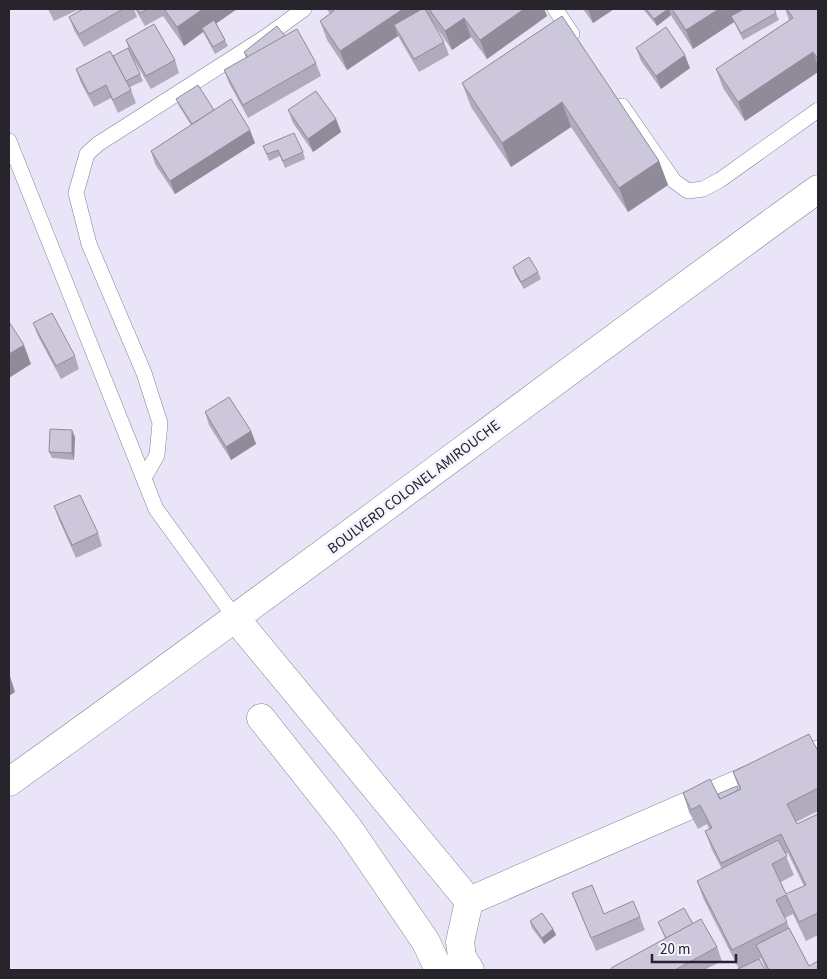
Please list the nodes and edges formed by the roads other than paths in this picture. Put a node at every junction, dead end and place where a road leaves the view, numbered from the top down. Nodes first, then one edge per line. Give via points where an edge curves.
1 (304, 9) edge
2 (555, 9) edge
3 (583, 50) edge
4 (612, 91) edge
5 (818, 110) edge
6 (9, 140) edge
7 (818, 189) edge
8 (144, 478) junction
9 (236, 619) junction
10 (261, 718) dead end
11 (818, 755) edge
12 (9, 782) edge
13 (469, 901) junction
14 (439, 970) edge
15 (470, 970) edge

1 - 8 lane via 98,144 85,161 76,193 89,244 144,373 160,423 157,455
2 - 3 lane
4 - 5 lane via 674,181 688,191 703,189 720,180
6 - 8 lane
7 - 9 street, BOULVERD COLONEL AMIROUCHE
8 - 9 lane via 156,509
9 - 12 street, BOULVERD COLONEL AMIROUCHE
9 - 13 street
10 - 14 street via 349,829 426,942
11 - 13 street via 801,757
13 - 15 street via 460,942 462,957

